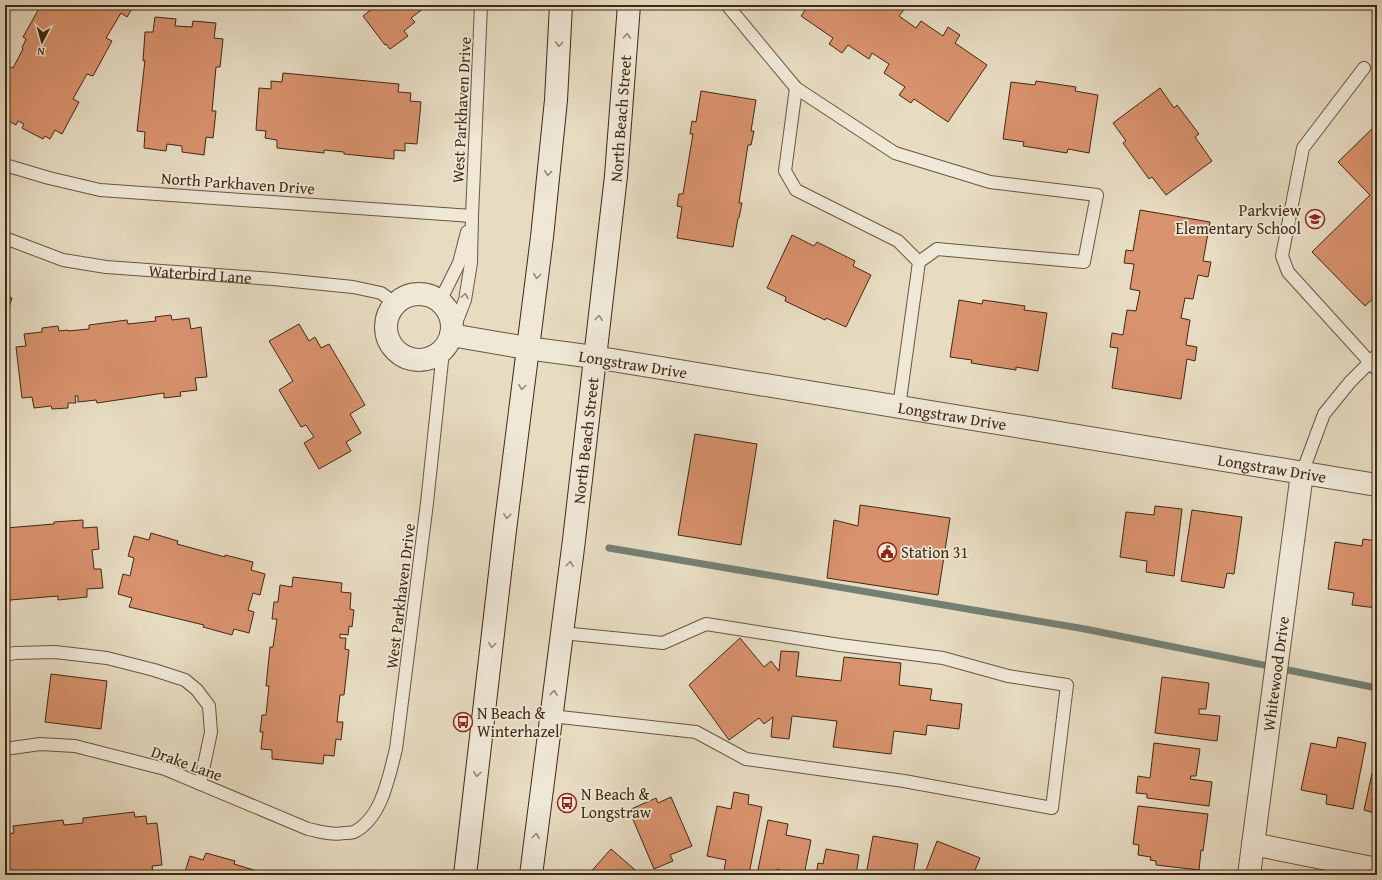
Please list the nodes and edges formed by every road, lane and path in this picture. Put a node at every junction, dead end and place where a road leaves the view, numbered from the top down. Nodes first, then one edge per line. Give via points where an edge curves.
1 (481, 5) edge
2 (561, 5) edge
3 (629, 5) edge
4 (727, 5) edge
5 (1364, 68) dead end
6 (796, 88) junction
7 (5, 164) edge
8 (472, 216) junction
9 (5, 238) edge
10 (919, 262) junction
11 (440, 301) junction
12 (396, 304) junction
13 (449, 340) junction
14 (527, 348) junction
15 (594, 357) junction
16 (1375, 363) edge
17 (899, 407) junction
18 (1302, 473) junction
19 (1377, 485) edge
20 (562, 633) junction
21 (5, 655) edge
22 (551, 716) junction
23 (5, 749) edge
24 (200, 784) junction
25 (353, 832) joint
26 (1253, 844) junction
27 (1377, 869) edge
28 (465, 875) edge
29 (532, 875) edge
30 (1249, 875) edge

1 - 8 lane, West Parkhaven Drive
2 -> 14 main road via 556,100 542,237
15 -> 3 main road, North Beach Street via 616,176
4 - 6 lane
5 - 16 lane via 1303,148 1282,256 1288,272
6 - 10 lane via 785,171 796,190 898,241
6 - 10 lane via 895,153 990,182 1097,195 1084,262 937,249
7 - 8 lane, North Parkhaven Drive via 100,190
8 - 11 lane, West Parkhaven Drive via 459,263
13 -> 8 lane, West Parkhaven Drive via 465,300 471,263
9 - 12 lane, Waterbird Lane via 63,260 106,267 353,287 381,293
10 - 17 lane
11 - 12 main road via 431,296 412,295
11 - 13 main road via 446,308 452,325
12 - 13 main road via 387,320 388,339 399,354 417,361 435,357
13 - 14 main road
13 - 25 lane, West Parkhaven Drive via 396,749 381,800 369,820
14 - 15 main road, Longstraw Drive
14 -> 28 main road
15 - 17 main road, Longstraw Drive
20 -> 15 main road, North Beach Street
16 - 18 lane via 1350,382 1324,414
17 - 18 main road, Longstraw Drive
18 - 19 main road, Longstraw Drive
18 - 26 main road, Whitewood Drive
22 -> 20 main road, North Beach Street
20 - 22 lane via 663,643 706,624 943,658 1008,676 1067,684 1052,808 904,781 746,759 696,732
21 - 24 lane via 55,652 107,658 185,680 197,690 209,706 211,732
29 -> 22 main road, North Beach Street
23 - 24 lane, Drake Lane via 40,744 75,746 165,769
24 - 25 lane, Drake Lane via 308,829 331,834
26 - 27 main road
26 - 30 main road, Whitewood Drive

